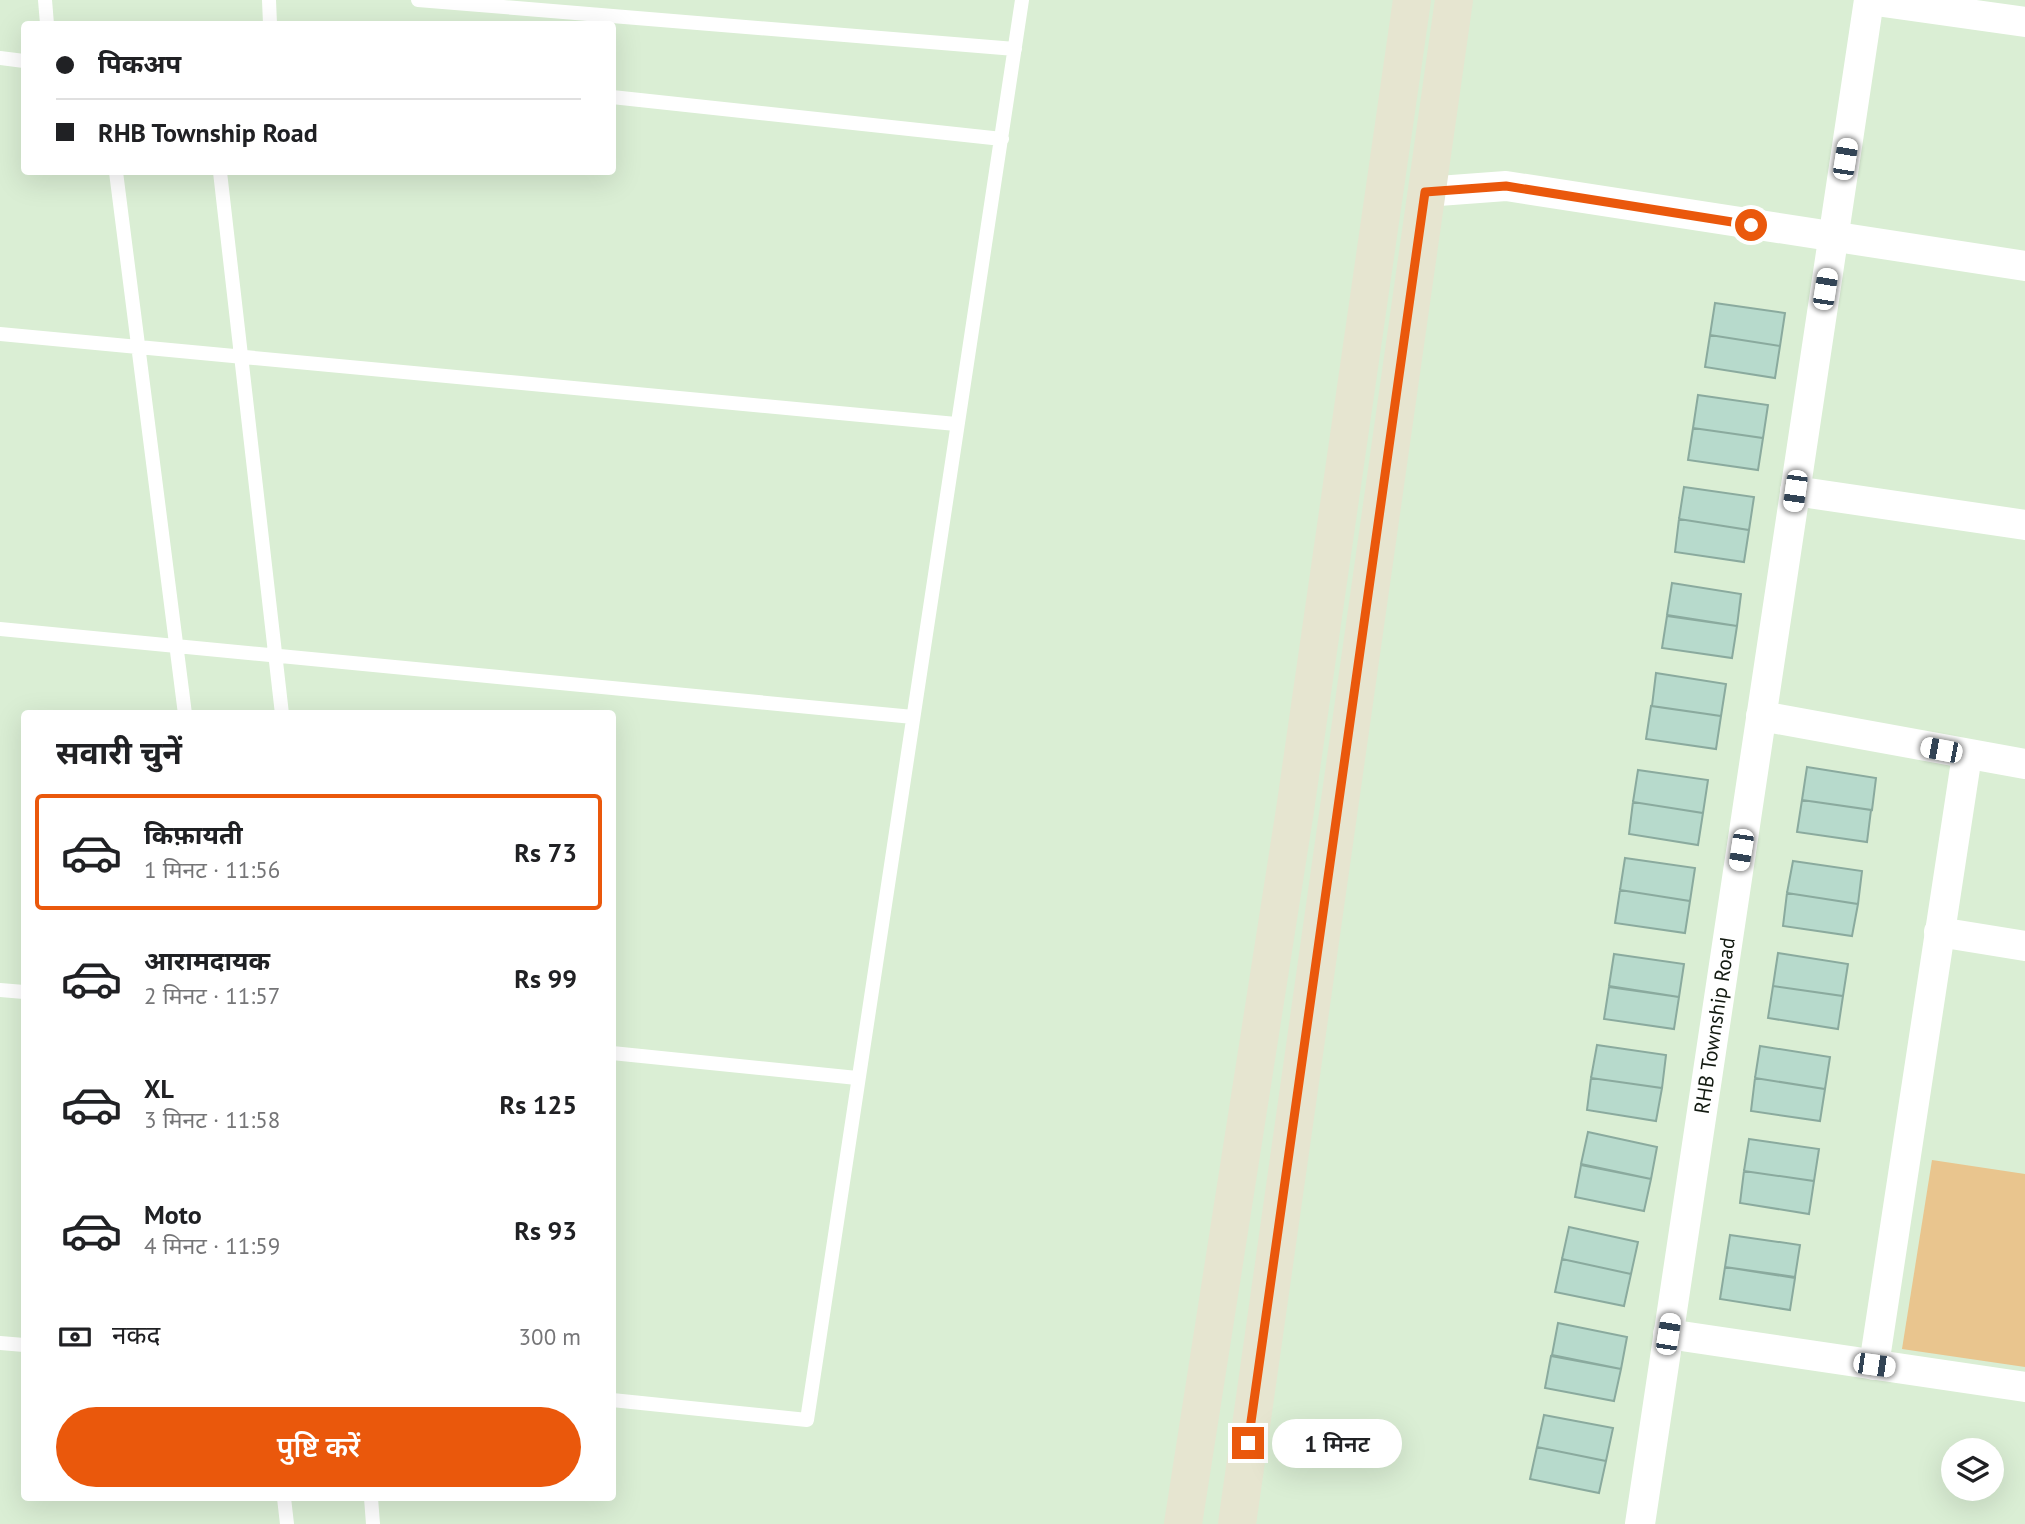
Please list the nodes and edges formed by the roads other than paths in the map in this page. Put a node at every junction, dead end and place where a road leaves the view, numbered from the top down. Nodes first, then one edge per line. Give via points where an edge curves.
1 (45, 0) edge
2 (269, 0) edge
3 (418, 0) edge
4 (1022, 0) edge
5 (1412, 0) edge
6 (1454, 0) edge
7 (1869, 0) edge
8 (584, 19) edge
9 (47, 21) edge
10 (270, 21) edge
11 (613, 21) edge
12 (616, 21) edge
13 (2025, 22) edge
14 (1015, 49) junction
15 (0, 58) edge
16 (21, 61) edge
17 (616, 97) edge
18 (1002, 139) junction
19 (116, 175) edge
20 (220, 175) edge
21 (1425, 192) junction
22 (1833, 239) junction
23 (2025, 266) edge
24 (0, 334) edge
25 (139, 347) junction
26 (241, 356) junction
27 (956, 424) junction
28 (1795, 491) junction
29 (2025, 525) edge
30 (0, 629) edge
31 (177, 646) junction
32 (275, 656) junction
33 (185, 710) edge
34 (282, 710) edge
35 (1761, 716) junction
36 (912, 718) junction
37 (1967, 755) junction
38 (2025, 764) edge
39 (1939, 932) junction
40 (2025, 946) edge
41 (0, 990) edge
42 (21, 992) edge
43 (616, 1053) edge
44 (857, 1078) junction
45 (1668, 1334) junction
46 (0, 1343) edge
47 (21, 1345) edge
48 (1874, 1365) junction
49 (2025, 1387) edge
50 (616, 1400) edge
51 (284, 1501) edge
52 (370, 1501) edge
53 (287, 1524) edge
54 (373, 1524) edge
55 (1183, 1524) edge
56 (1237, 1524) edge
57 (1640, 1524) edge

1 - 9 lane
2 - 10 lane
3 - 8 lane
4 - 14 lane
5 - 55 street via 1295,810
6 - 21 street
7 - 13 street, RHB Township Road
7 - 22 street, RHB Township Road
8 - 11 lane
12 - 14 lane
14 - 18 lane
15 - 16 lane
17 - 18 lane
18 - 27 lane
19 - 25 lane
20 - 26 lane
21 - 22 street via 1506,186
21 - 56 street
22 - 23 street
22 - 28 street, RHB Township Road
24 - 25 lane
25 - 26 lane
25 - 31 lane
26 - 27 lane
26 - 32 lane
27 - 36 lane
28 - 29 street
28 - 35 street, RHB Township Road
30 - 31 lane
31 - 32 lane
31 - 33 lane
32 - 34 lane
32 - 36 lane
35 - 37 street
35 - 45 street, RHB Township Road
36 - 44 lane
37 - 38 street
37 - 39 street
39 - 40 street
39 - 48 street
41 - 42 lane
43 - 44 lane
44 - 50 lane via 807,1420
45 - 48 street
45 - 57 street, RHB Township Road
46 - 47 lane
48 - 49 street
51 - 53 lane
52 - 54 lane

